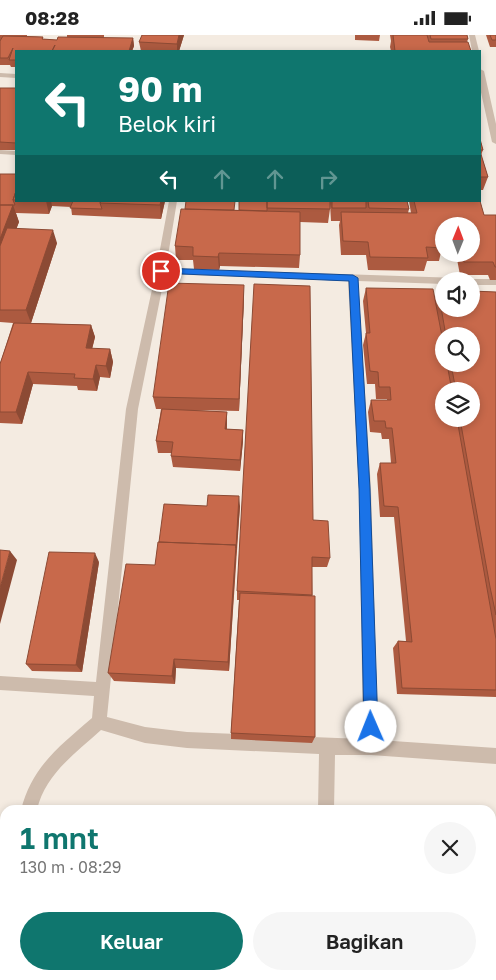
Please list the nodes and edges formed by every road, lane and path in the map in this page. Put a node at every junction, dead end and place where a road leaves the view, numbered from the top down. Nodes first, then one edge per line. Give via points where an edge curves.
1 (472, 35) edge
2 (476, 50) edge
3 (0, 75) edge
4 (481, 75) edge
5 (15, 76) edge
6 (496, 142) edge
7 (0, 152) edge
8 (15, 153) edge
9 (174, 202) edge
10 (161, 271) junction
11 (353, 278) junction
12 (435, 280) edge
13 (480, 282) edge
14 (496, 282) edge
15 (0, 683) edge
16 (101, 689) junction
17 (99, 722) junction
18 (326, 747) junction
19 (371, 747) junction
20 (496, 756) edge
21 (30, 805) edge
22 (326, 805) edge

1 - 2 street
3 - 5 street
4 - 6 street
7 - 8 street
9 - 10 street
10 - 11 street
10 - 16 street via 132,409
11 - 12 street
11 - 19 street via 365,489
13 - 14 street
15 - 16 street
16 - 17 street
17 - 18 street via 146,735 187,740
17 - 21 street via 51,764
18 - 19 street
18 - 22 street
19 - 20 street

